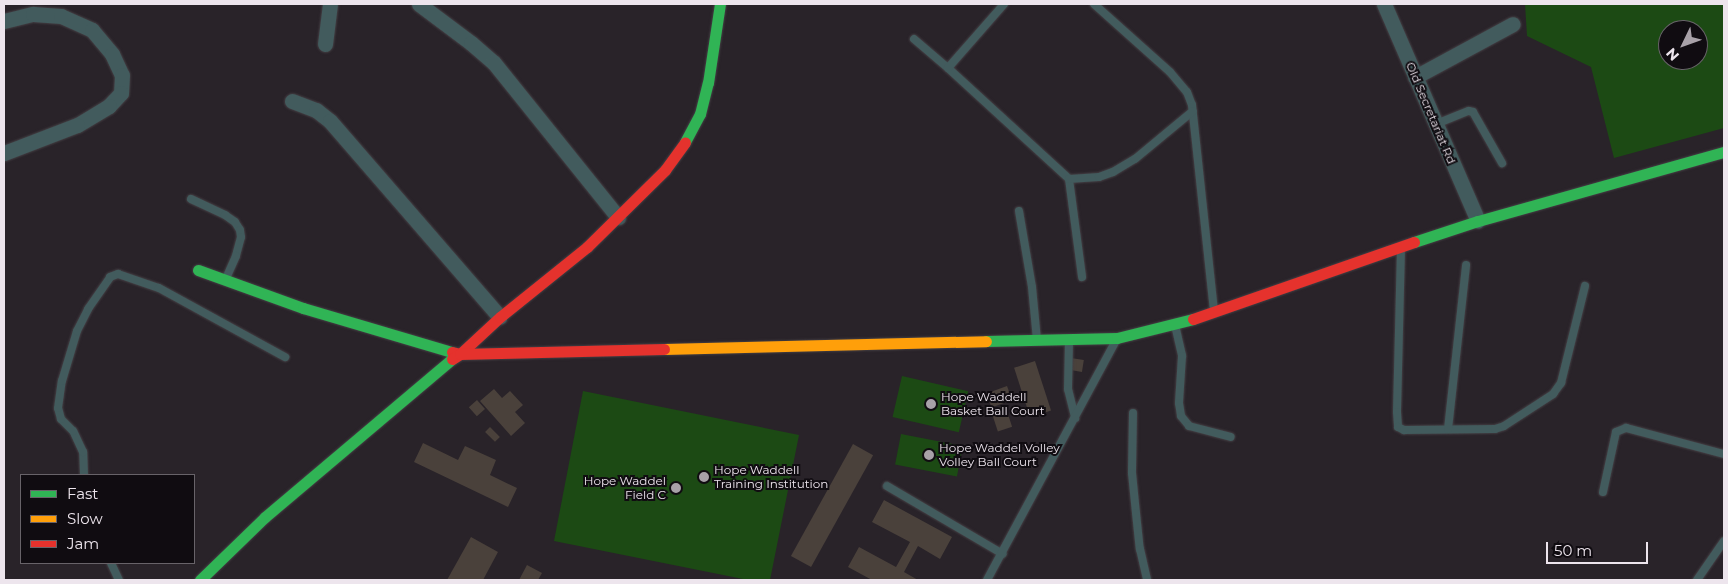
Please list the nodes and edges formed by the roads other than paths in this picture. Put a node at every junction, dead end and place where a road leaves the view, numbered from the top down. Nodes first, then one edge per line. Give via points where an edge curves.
1 (330, 4) edge
2 (418, 4) edge
3 (720, 4) edge
4 (1004, 4) edge
5 (1094, 4) edge
6 (1384, 4) edge
7 (4, 21) edge
8 (1513, 24) dead end
9 (914, 40) dead end
10 (325, 44) dead end
11 (948, 68) junction
12 (1415, 77) junction
13 (292, 101) dead end
14 (1193, 111) junction
15 (1436, 124) junction
16 (1724, 152) edge
17 (4, 153) edge
18 (1502, 163) dead end
19 (1068, 179) junction
20 (190, 199) dead end
21 (1019, 211) dead end
22 (618, 217) junction
23 (1478, 222) junction
24 (1401, 246) junction
25 (1466, 265) dead end
26 (198, 270) dead end
27 (1082, 277) dead end
28 (226, 280) junction
29 (1585, 286) dead end
30 (1214, 313) junction
31 (500, 317) junction
32 (1175, 325) junction
33 (1117, 338) junction
34 (1069, 340) junction
35 (1037, 342) junction
36 (460, 354) junction
37 (285, 357) dead end
38 (1133, 413) dead end
39 (1075, 418) junction
40 (1448, 429) junction
41 (1230, 437) dead end
42 (1724, 454) edge
43 (84, 474) edge
44 (887, 486) dead end
45 (1603, 492) dead end
46 (1724, 541) edge
47 (1003, 554) junction
48 (111, 564) edge
49 (119, 580) edge
50 (200, 580) edge
51 (988, 580) edge
52 (1147, 580) edge
53 (1697, 580) edge

1 - 10 street
2 - 22 street via 494,64
3 - 22 street via 700,114 683,146 665,170
4 - 11 lane
5 - 14 lane via 1170,72 1187,92
6 - 12 street, Old Secretariat Rd
7 - 17 street via 32,14 61,16 92,30 112,54 122,75 121,93 110,106 77,125
8 - 12 street
9 - 11 lane
11 - 19 lane
12 - 15 street, Old Secretariat Rd
13 - 31 street via 316,110 330,121
14 - 19 lane via 1135,159 1113,172 1099,177
14 - 30 lane
15 - 18 lane via 1473,112
15 - 23 street, Old Secretariat Rd
16 - 23 street
19 - 27 lane
20 - 28 lane via 224,215 240,230 236,256
21 - 35 lane
22 - 31 street via 587,247
23 - 24 street
24 - 30 street
24 - 40 lane via 1398,427 1404,430
25 - 40 lane
26 - 28 street
28 - 36 street via 303,308
29 - 40 lane via 1561,383 1553,394 1504,426 1495,429
30 - 32 street
31 - 36 street
32 - 33 street
32 - 41 lane via 1182,356 1181,416 1189,426
33 - 34 street
33 - 39 lane
34 - 35 street
34 - 39 lane via 1068,389
35 - 36 street
36 - 50 street via 265,517
37 - 43 lane via 159,288 118,274 110,277 88,309 78,332 62,382 58,408 61,419 73,431 83,452
38 - 52 lane via 1132,473 1140,549
39 - 47 lane
42 - 45 lane via 1626,428 1616,432
44 - 47 lane
46 - 53 lane
47 - 51 lane
48 - 49 lane

